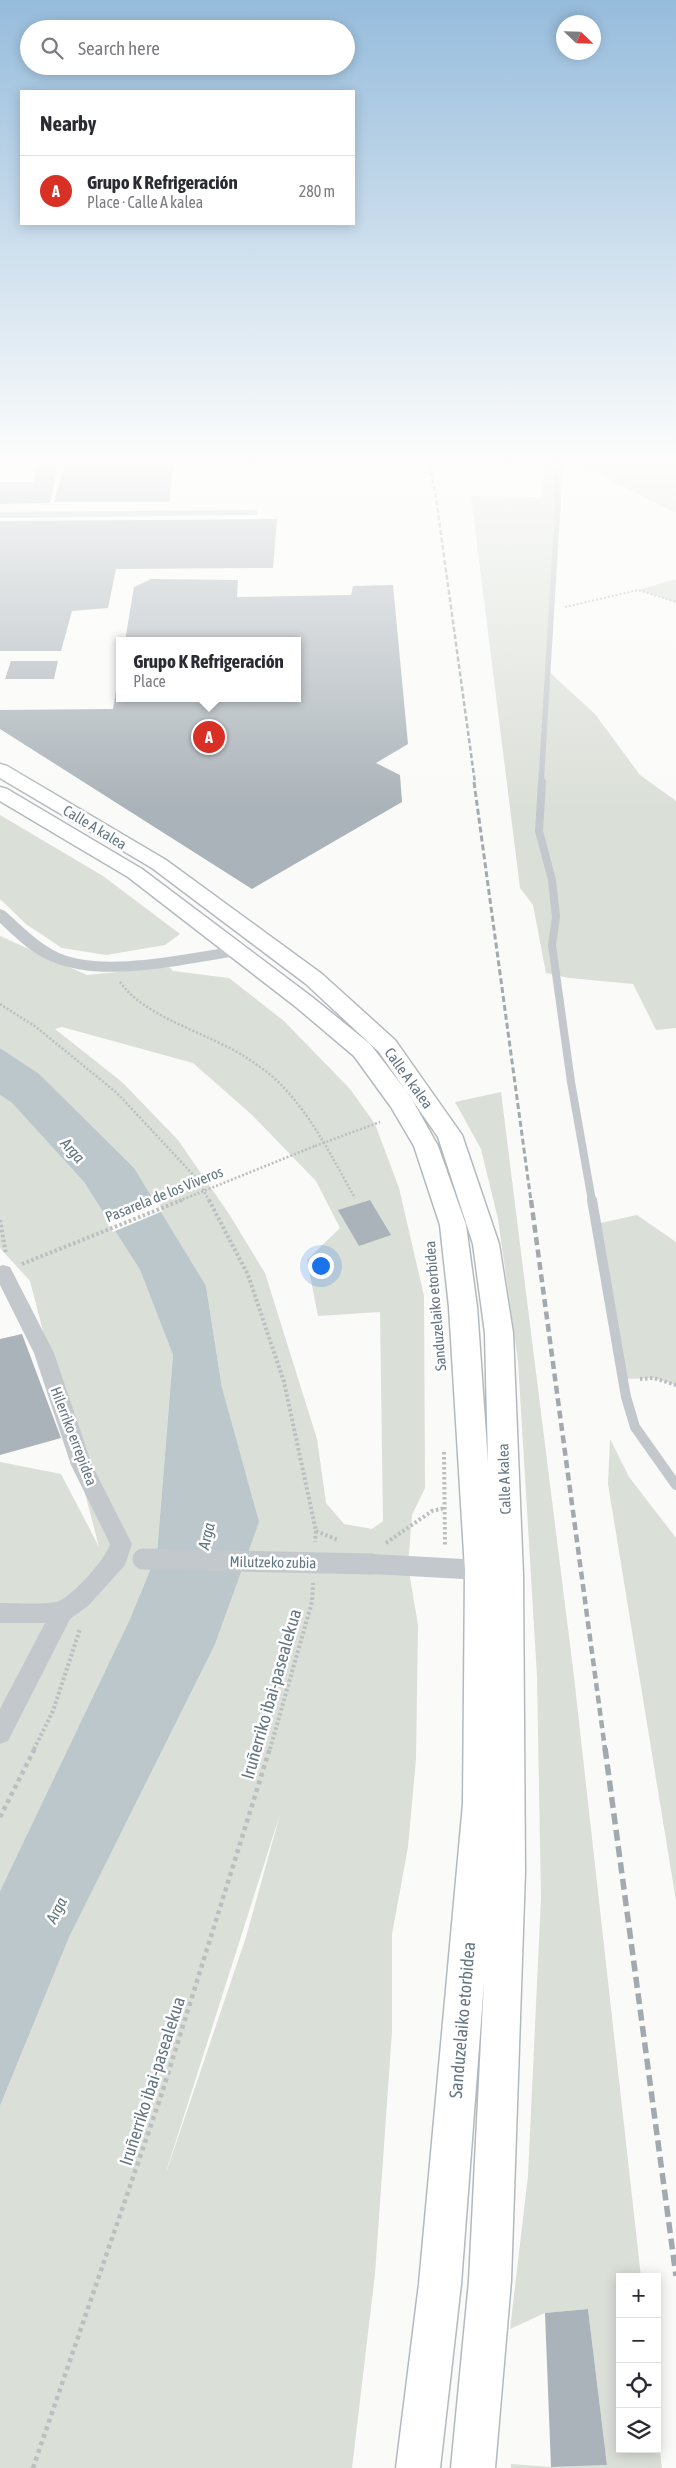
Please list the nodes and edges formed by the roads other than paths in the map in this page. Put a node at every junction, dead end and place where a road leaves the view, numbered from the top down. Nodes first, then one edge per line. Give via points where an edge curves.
1 (552, 579) edge
2 (0, 770) edge
3 (0, 793) edge
4 (0, 914) edge
5 (237, 952) junction
6 (8, 1269) edge
7 (676, 1485) edge
8 (117, 1558) junction
9 (479, 1571) junction
10 (62, 1612) junction
11 (0, 1613) edge
12 (0, 1733) edge
13 (430, 2369) junction
14 (418, 2468) edge
15 (432, 2468) edge
16 (473, 2468) edge

1 - 7 lane via 539,831 552,880 556,917 552,945 571,1082 626,1397 635,1427
2 - 9 main road, Calle A kalea via 159,864 314,979 387,1046 450,1135 486,1244 499,1333
3 - 5 main road, Calle A kalea via 135,873
4 - 5 street via 30,942 55,957 74,963 113,967
5 - 9 main road, Calle A kalea via 362,1050 401,1102 426,1146 453,1224 463,1307
6 - 8 street, Hilerriko errepidea via 44,1353 82,1465 121,1544
8 - 9 street, Milutzeko zubia, bridge via 375,1554
8 - 10 street via 81,1598
9 - 13 main road, Sanduzelaiko etorbidea via 480,1804
9 - 16 main road via 507,1872 490,2281
10 - 11 street
10 - 12 street
13 - 14 main road, Sanduzelaiko etorbidea
13 - 15 street

